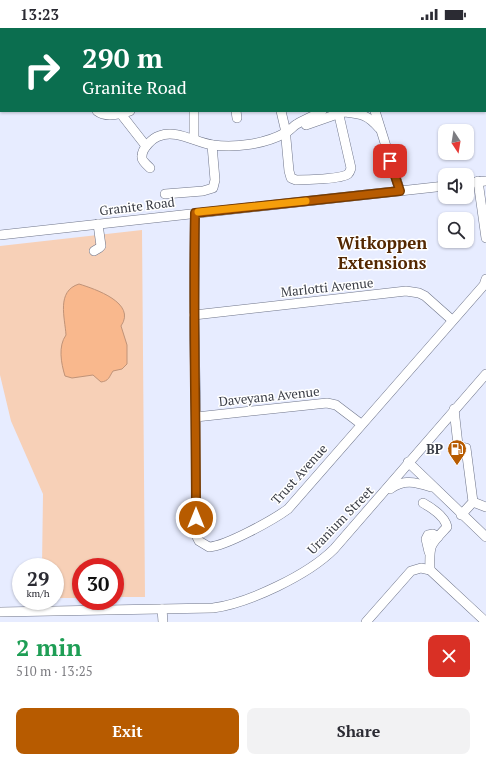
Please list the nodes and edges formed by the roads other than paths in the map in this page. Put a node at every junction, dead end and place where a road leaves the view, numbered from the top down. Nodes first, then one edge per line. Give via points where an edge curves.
1 (99, 112) edge
2 (125, 112) edge
3 (194, 112) edge
4 (281, 112) edge
5 (320, 112) edge
6 (341, 112) edge
7 (375, 112) edge
8 (381, 130) junction
9 (289, 131) junction
10 (194, 139) junction
11 (212, 145) junction
12 (146, 146) junction
13 (150, 168) dead end
14 (482, 181) edge
15 (438, 187) edge
16 (400, 191) junction
17 (164, 194) dead end
18 (195, 213) junction
19 (98, 224) junction
20 (0, 235) edge
21 (486, 238) edge
22 (94, 251) dead end
23 (486, 279) edge
24 (194, 315) junction
25 (452, 320) junction
26 (486, 374) edge
27 (454, 409) junction
28 (196, 417) junction
29 (361, 424) junction
30 (408, 462) junction
31 (434, 488) junction
32 (384, 493) junction
33 (472, 502) junction
34 (423, 503) dead end
35 (486, 507) edge
36 (461, 515) junction
37 (486, 537) edge
38 (430, 570) junction
39 (162, 609) junction
40 (0, 612) edge
41 (163, 622) edge
42 (366, 622) edge
43 (486, 622) edge

1 - 2 street via 107,115
2 - 12 street
3 - 10 street
4 - 9 street
5 - 9 street
6 - 8 street via 364,115
6 - 9 street
6 - 9 street via 351,168 344,176 293,180 289,171
7 - 8 street
8 - 16 street
9 - 11 street via 244,145
10 - 11 street
10 - 12 street via 166,134 156,137
11 - 17 street via 215,180 213,188
12 - 13 street via 142,157
14 - 21 street
15 - 16 street, Granite Road
16 - 18 street, Granite Road
18 - 19 street, Granite Road
18 - 24 street, Trust Avenue
19 - 20 street, Granite Road
19 - 22 street via 100,246
23 - 25 street, Trust Avenue via 484,285
24 - 25 street, Marlotti Avenue via 406,291 419,293
24 - 28 street, Trust Avenue
25 - 29 street, Trust Avenue
26 - 27 street, Uranium Street
27 - 30 street, Uranium Street
27 - 33 street via 458,445 466,448
28 - 29 street, Daveyana Avenue via 327,403 336,405
28 - 29 street, Trust Avenue via 196,534 199,541 209,546 221,544 268,522 288,509
30 - 31 street
30 - 32 street, Uranium Street
31 - 32 street via 409,481
31 - 36 street
32 - 39 street, Uranium Street via 327,556 284,582 245,600 220,607
33 - 35 street
33 - 36 street
34 - 38 street via 433,509 446,522 447,527 438,537 433,534 426,539
36 - 37 street
38 - 42 street via 421,568 411,571
38 - 43 street
39 - 40 street, Uranium Street
39 - 41 street

